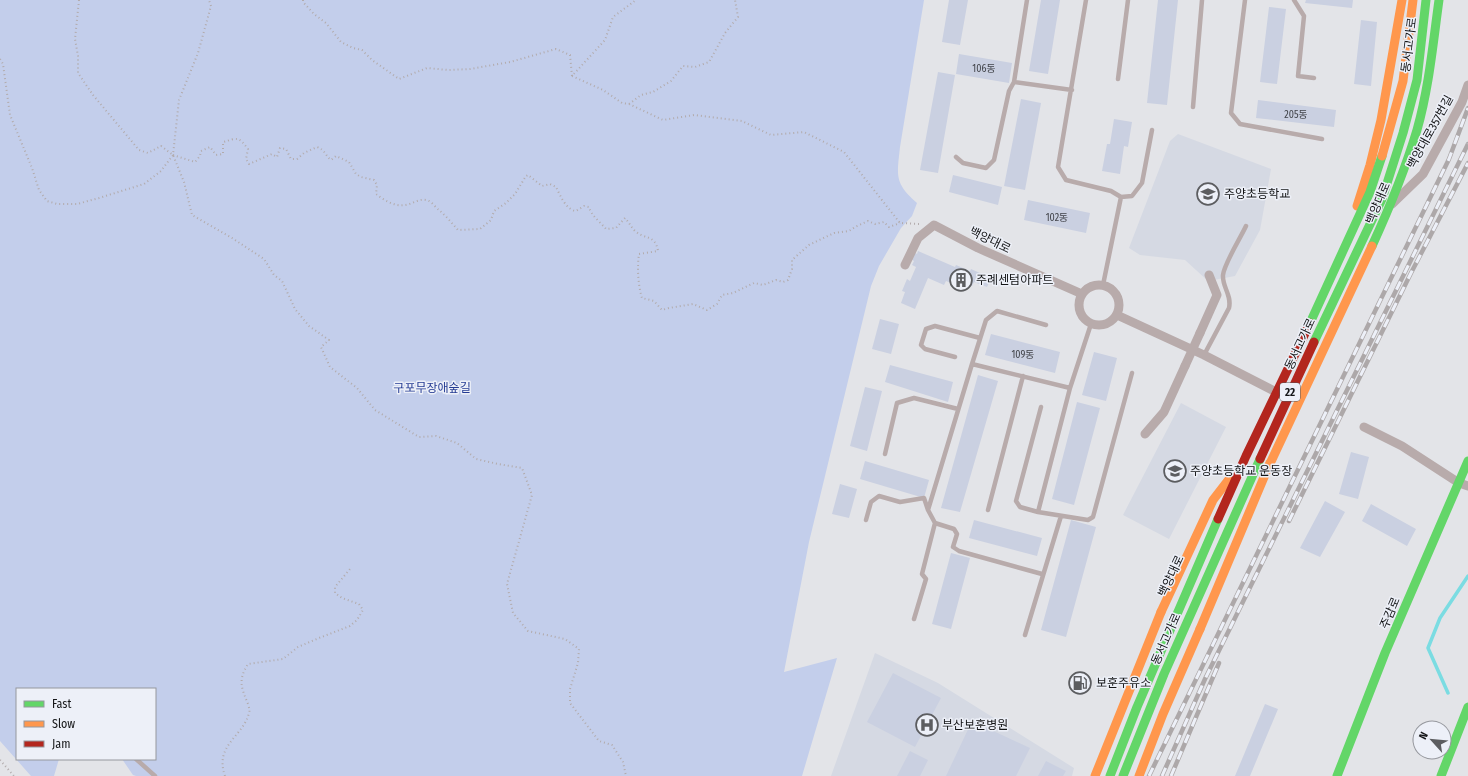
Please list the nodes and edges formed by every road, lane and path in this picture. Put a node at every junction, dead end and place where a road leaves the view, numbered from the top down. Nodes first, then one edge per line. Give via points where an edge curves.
1 (79, 0) edge
2 (209, 0) edge
3 (303, 0) edge
4 (636, 0) edge
5 (735, 0) edge
6 (1027, 0) edge
7 (1086, 0) edge
8 (1128, 0) edge
9 (1202, 0) edge
10 (1245, 0) edge
11 (1294, 0) edge
12 (1402, 0) edge
13 (1413, 0) edge
14 (1426, 0) edge
15 (1439, 0) edge
16 (0, 58) edge
17 (572, 76) junction
18 (1314, 78) dead end
19 (1118, 79) dead end
20 (1014, 82) junction
21 (1468, 85) edge
22 (1072, 90) junction
23 (629, 104) junction
24 (1193, 107) dead end
25 (1152, 130) dead end
26 (1322, 139) dead end
27 (173, 155) junction
28 (956, 157) dead end
29 (1121, 197) junction
30 (1392, 205) junction
31 (900, 223) junction
32 (934, 225) junction
33 (1246, 226) dead end
34 (905, 265) dead end
35 (1209, 275) dead end
36 (1103, 285) junction
37 (1082, 294) junction
38 (1117, 315) junction
39 (1091, 324) junction
40 (1322, 324) junction
41 (1046, 325) dead end
42 (980, 338) junction
43 (1204, 355) junction
44 (955, 357) dead end
45 (972, 364) junction
46 (1132, 373) dead end
47 (1023, 376) junction
48 (1070, 388) junction
49 (1271, 390) junction
50 (1299, 403) junction
51 (1041, 407) dead end
52 (958, 409) junction
53 (1364, 427) dead end
54 (1145, 434) dead end
55 (885, 454) dead end
56 (1246, 456) junction
57 (1468, 461) edge
58 (1459, 483) junction
59 (1468, 486) edge
60 (928, 510) junction
61 (988, 510) dead end
62 (1038, 512) junction
63 (1061, 516) junction
64 (866, 520) dead end
65 (935, 523) junction
66 (350, 569) dead end
67 (1042, 574) junction
68 (914, 619) dead end
69 (1025, 636) dead end
70 (1468, 708) edge
71 (0, 760) edge
72 (137, 760) edge
73 (14, 776) edge
74 (154, 776) edge
75 (225, 776) edge
76 (626, 776) edge
77 (1095, 776) edge
78 (1101, 776) edge
79 (1110, 776) edge
80 (1123, 776) edge
81 (1131, 776) edge
82 (1139, 776) edge
83 (1337, 776) edge
84 (1441, 776) edge

1 - 27 path via 75,38 78,73 139,150 148,153 161,146
2 - 27 path via 211,6 198,53 179,100
3 - 17 path via 341,42 362,50 399,79 427,68 470,69 510,62 556,49 570,55
4 - 17 path via 614,17 605,40
5 - 23 path via 738,17 709,62 695,67 683,66 671,81 653,92 641,95
6 - 20 lane
7 - 22 lane
8 - 19 lane
9 - 24 lane
10 - 26 lane via 1231,113 1240,124
11 - 18 lane via 1304,16 1298,76
12 - 49 main road, 백양대로 via 1381,120 1368,172 1350,224
13 - 56 main road, 동서고가로 / 22, bridge via 1403,81 1370,192
14 - 40 main road, 동서고가로 / 22, bridge via 1416,80 1403,133 1382,199
15 - 30 main road, 백양대로 via 1429,74 1417,129
16 - 27 path via 4,64 10,115 39,190 47,201 77,204 144,184 162,171
17 - 23 path via 603,90 622,103
20 - 22 lane
20 - 28 lane via 1009,91 994,160 986,168 963,162
21 - 30 street, 백양대로357번길 via 1462,102 1423,174
22 - 29 lane via 1058,167 1066,180 1111,191
23 - 31 path via 663,120 694,115 742,121 771,135 804,132 844,152
25 - 29 lane via 1142,183 1132,196
27 - 31 path via 195,162 201,151 210,147 216,155 224,154 223,142 235,138 241,140 248,149 246,159 249,164 272,154 277,156 280,148 286,149 292,159 297,160 304,153 317,147 331,160 336,156 349,162 356,174 374,180 376,194 382,198 393,204 405,205 421,200 430,201 458,230 480,229 490,220 494,211 515,194 528,175 542,186 550,184 556,187 572,211 584,206 589,207 590,213 598,218 606,229 616,228 625,218 635,231 656,243 658,251 639,254 640,293 642,298 654,301 662,310 693,304 707,310 717,304 722,295 754,283 763,285 776,280 788,280 792,260 809,245 834,233 849,232 868,221 875,224 884,222 889,227
27 - 76 path via 184,182 192,215 264,259 274,275 282,281 295,309 309,326 329,340 321,347 330,367 357,388 375,410 419,437 436,436 457,443 476,459 522,468 532,495 506,584 513,612 528,631 564,639 579,650 570,689 570,704 599,741 612,745 623,762
29 - 36 lane
30 - 50 main road, 백양대로
31 - 32 path
32 - 34 street via 918,238
32 - 37 street, 백양대로 via 978,248
33 - 43 lane via 1223,275 1230,301 1229,308
35 - 54 street, bridge via 1217,295 1164,412
36 - 37 street via 1091,286
36 - 38 street via 1118,296 1120,309
37 - 39 street via 1079,308 1085,320
38 - 39 street via 1114,320 1103,326
38 - 43 street
39 - 48 lane
40 - 80 main road, 동서고가로 / 22, bridge via 1164,674
40 - 82 main road, bridge via 1314,361
41 - 42 lane via 997,311 986,320
42 - 44 lane via 935,326 926,329 921,345 925,349
42 - 45 lane
43 - 49 street
45 - 47 lane
45 - 52 lane
46 - 63 lane via 1093,517 1088,520
47 - 48 lane
47 - 61 lane
48 - 62 lane
49 - 50 street
49 - 78 main road, 백양대로 via 1156,637 1123,714
50 - 81 main road, 백양대로 via 1181,654
51 - 62 lane via 1016,501 1020,507
52 - 55 lane via 914,398 897,403
52 - 60 lane
53 - 58 street via 1402,446
56 - 77 main road, bridge via 1213,500 1161,612
56 - 79 main road, 동서고가로 / 22, bridge via 1137,707
57 - 58 main road, 주감로
58 - 59 street
58 - 83 main road, 주감로 via 1386,653
60 - 64 lane via 924,498 900,502 879,496 871,502
60 - 65 lane
62 - 63 lane
63 - 67 lane
65 - 67 lane via 954,529 957,534 953,547 959,552
65 - 68 lane via 922,574 926,579
66 - 75 path via 335,587 335,593 359,604 363,610 358,620 350,626 298,647 283,659 248,664 242,673 241,684 250,711 247,721 227,746 223,758
67 - 69 lane
70 - 84 main road
71 - 73 path
72 - 74 lane

